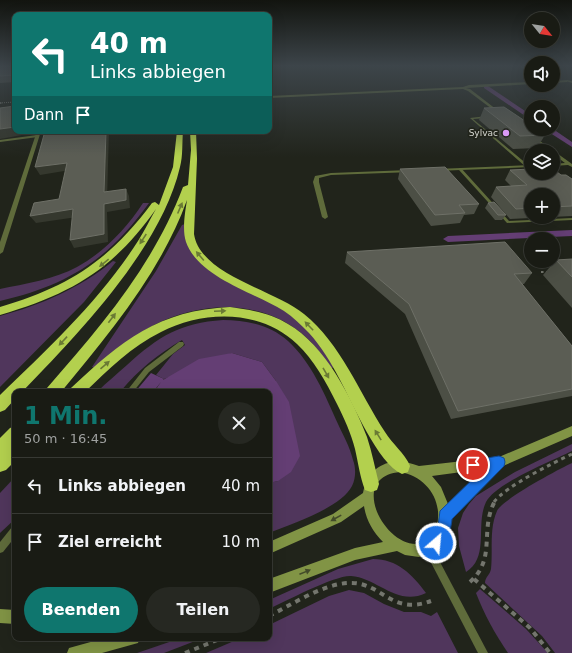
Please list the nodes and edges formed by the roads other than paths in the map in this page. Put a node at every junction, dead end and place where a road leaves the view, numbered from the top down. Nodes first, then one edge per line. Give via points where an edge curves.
1 (478, 96) edge
2 (504, 116) joint
3 (491, 117) edge
4 (498, 117) edge
5 (38, 134) edge
6 (180, 134) edge
7 (193, 134) edge
8 (531, 136) edge
9 (0, 141) edge
10 (541, 144) edge
11 (193, 157) junction
12 (560, 157) edge
13 (524, 162) edge
14 (560, 165) edge
15 (571, 165) edge
16 (178, 166) junction
17 (524, 166) edge
18 (460, 169) junction
19 (429, 170) edge
20 (414, 171) edge
21 (325, 217) dead end
22 (572, 219) edge
23 (0, 252) edge
24 (0, 311) edge
25 (182, 344) dead end
26 (16, 389) edge
27 (54, 389) edge
28 (79, 389) edge
29 (131, 389) edge
30 (12, 393) edge
31 (0, 405) edge
32 (572, 431) edge
33 (12, 436) edge
34 (0, 450) edge
35 (12, 453) edge
36 (499, 462) junction
37 (0, 464) edge
38 (402, 466) junction
39 (418, 472) junction
40 (370, 490) junction
41 (445, 516) junction
42 (12, 534) edge
43 (396, 545) junction
44 (272, 547) edge
45 (428, 548) junction
46 (0, 549) edge
47 (272, 585) edge
48 (0, 616) edge
49 (12, 617) edge
50 (121, 641) edge
51 (74, 653) edge
52 (483, 653) edge

1 - 2 street
2 - 4 lane
3 - 13 lane via 471,118
5 - 9 lane
5 - 23 street
6 - 16 highway
7 - 11 highway
8 - 10 street
27 -> 11 highway via 114,316 158,251 182,203
38 -> 11 highway via 382,441 338,364 308,324 275,300 214,269 195,250 189,231
12 - 15 street
14 - 15 street
16 -> 24 highway via 142,224 101,266 56,292
16 -> 26 highway via 170,191 157,217 125,266 67,336
17 - 18 street
18 - 19 street
18 - 22 lane via 508,222
20 - 21 street via 331,174 317,177
25 - 29 lane via 147,370
28 -> 40 highway via 122,351 175,320 209,312 231,311 258,316 292,332 323,367 358,436
30 -> 31 highway
32 - 36 main road
33 - 34 highway
35 - 37 highway
36 - 39 main road
36 - 41 main road
38 - 39 main road
38 - 40 main road via 387,468 380,472
39 - 41 main road via 427,478 440,495
40 - 43 main road via 369,507 372,518 378,529
40 -> 44 main road via 337,518
41 - 45 main road via 445,526 441,535 436,543
42 - 46 lane
43 - 45 main road via 418,551
47 -> 43 main road via 355,554
45 - 52 lane
48 - 49 main road
50 - 51 main road

